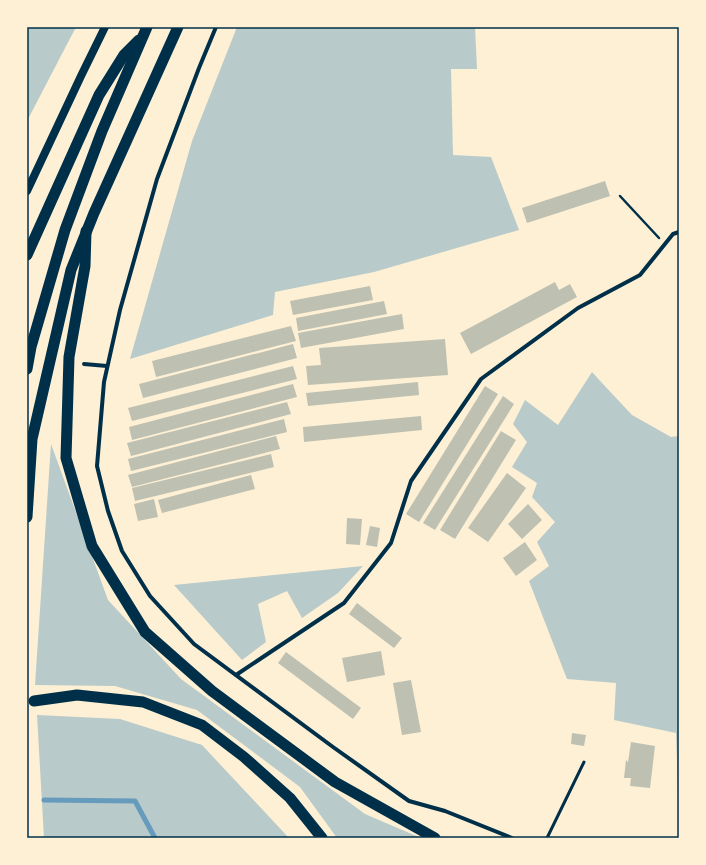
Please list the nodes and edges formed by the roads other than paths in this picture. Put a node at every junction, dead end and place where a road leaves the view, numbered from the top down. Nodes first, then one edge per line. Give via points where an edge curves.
1 (106, 27) edge
2 (178, 27) edge
3 (216, 27) edge
4 (146, 31) edge
5 (27, 191) edge
6 (86, 231) junction
7 (679, 232) edge
8 (27, 255) edge
9 (84, 364) dead end
10 (107, 366) junction
11 (27, 369) edge
12 (27, 517) edge
13 (236, 675) junction
14 (34, 701) dead end
15 (584, 762) dead end
16 (322, 838) edge
17 (435, 838) edge
18 (512, 838) edge
19 (547, 838) edge

1 - 5 main road
2 - 6 highway
3 - 10 street via 157,179
4 - 8 highway via 124,55 99,95
4 - 11 highway via 102,131 65,230
6 - 12 highway via 71,270 32,439
6 - 17 highway via 85,266 69,357 66,458 92,546 145,632 212,691 336,782
7 - 13 street via 673,234 640,275 578,308 481,379 411,480 391,543 344,602
9 - 10 street
10 - 13 street via 97,466 108,511 122,551 150,596 194,644
13 - 18 street via 409,801
14 - 16 highway via 77,695 143,702 202,725 244,757 290,798
15 - 19 lane

